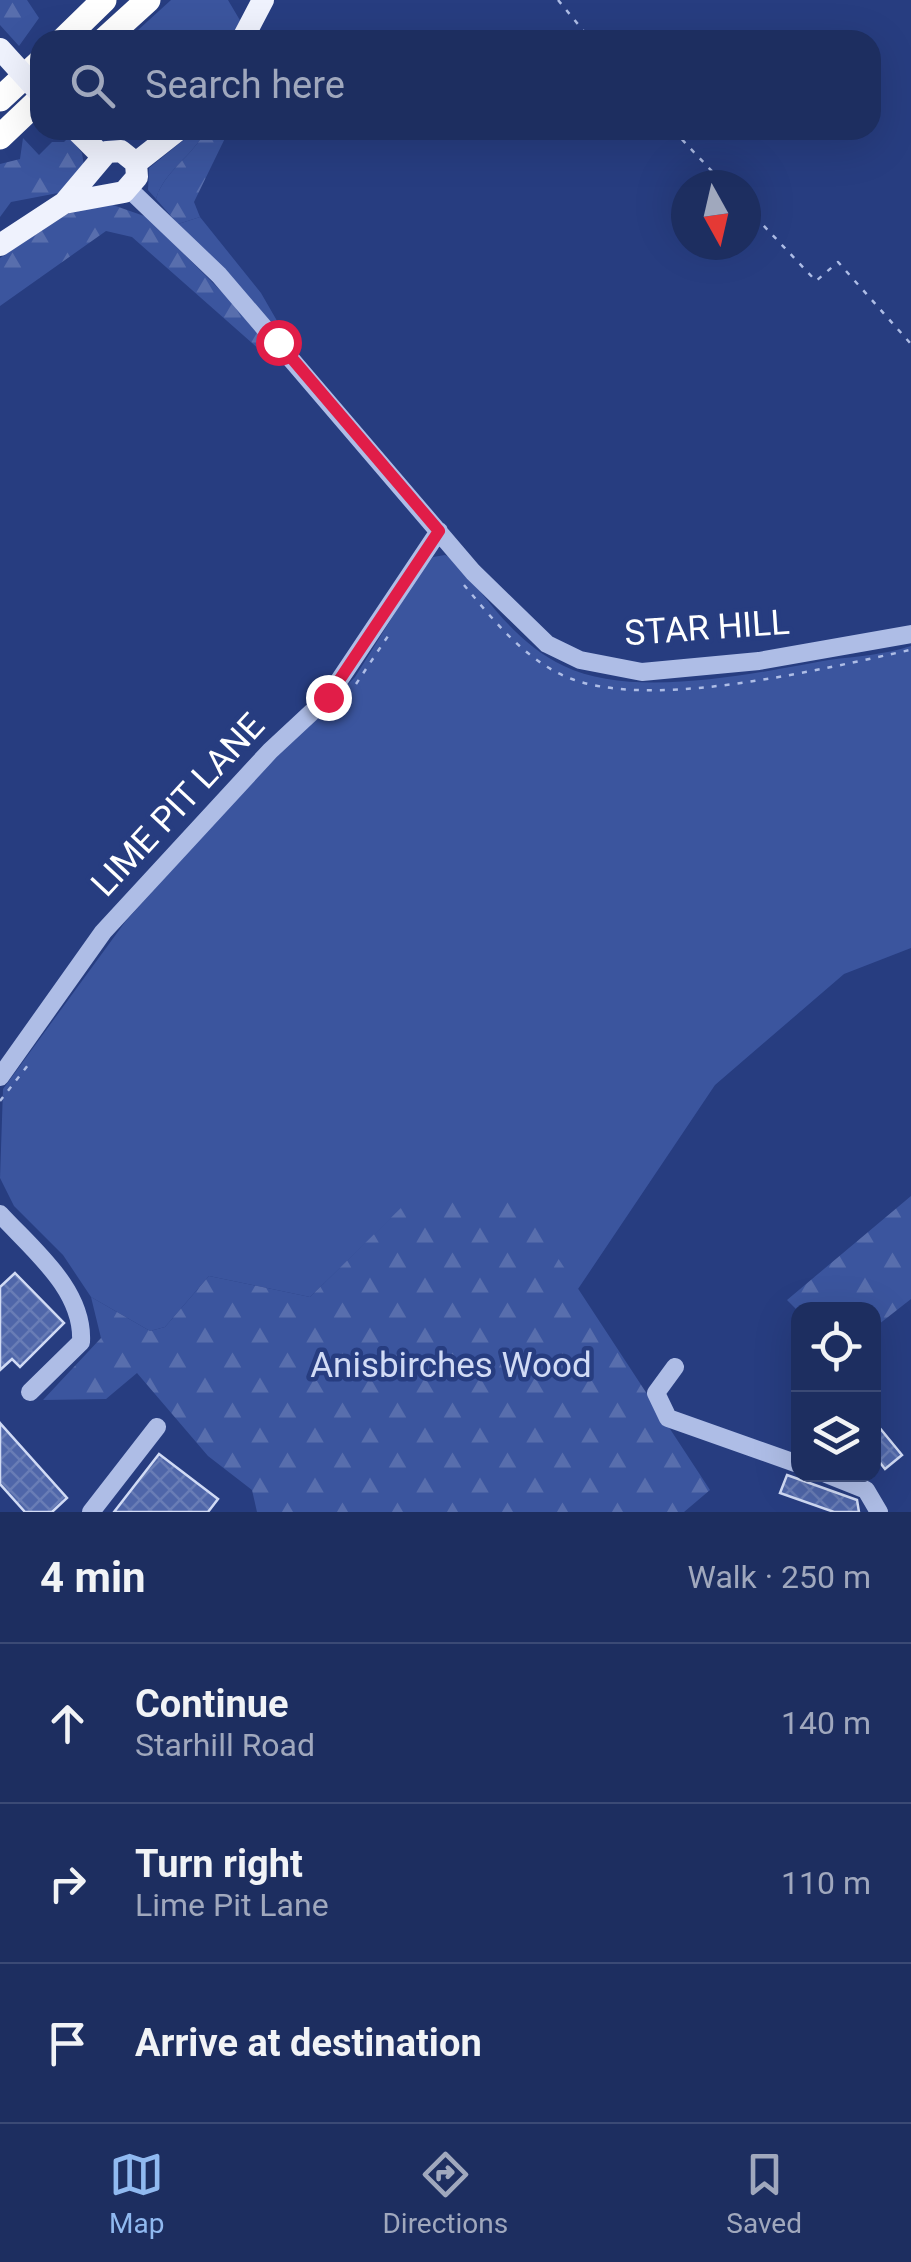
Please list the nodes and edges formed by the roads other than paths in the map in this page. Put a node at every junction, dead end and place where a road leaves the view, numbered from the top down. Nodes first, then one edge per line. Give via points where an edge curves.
1 (104, 0) edge
2 (148, 0) edge
3 (263, 0) edge
4 (73, 30) edge
5 (115, 30) edge
6 (247, 30) edge
7 (0, 50) edge
8 (30, 71) edge
9 (30, 84) edge
10 (0, 98) edge
11 (30, 106) edge
12 (0, 137) edge
13 (83, 140) edge
14 (165, 140) edge
15 (98, 163) junction
16 (136, 163) junction
17 (121, 191) junction
18 (64, 203) junction
19 (0, 245) edge
20 (439, 531) junction
21 (911, 634) edge
22 (0, 1076) edge
23 (0, 1214) edge
24 (676, 1367) dead end
25 (30, 1392) dead end
26 (157, 1427) dead end
27 (791, 1462) edge
28 (846, 1482) edge
29 (91, 1512) edge
30 (880, 1512) edge

1 - 4 highway
2 - 5 highway
3 - 6 main road
7 - 9 main road, bridge
8 - 10 highway
11 - 12 highway
13 - 15 main road
14 - 16 main road
15 - 16 main road via 120,151
15 - 17 main road via 97,182
15 - 18 main road
16 - 17 main road via 137,177
17 - 18 main road
17 - 20 street, STAR HILL via 219,275
18 - 19 main road
20 - 21 street, STAR HILL via 547,644 608,668 692,669
20 - 22 street, LIME PIT LANE via 328,697 103,932
23 - 25 street via 61,1282 82,1321 81,1342
24 - 27 street via 656,1394 668,1418
26 - 29 street
28 - 30 street via 866,1490

